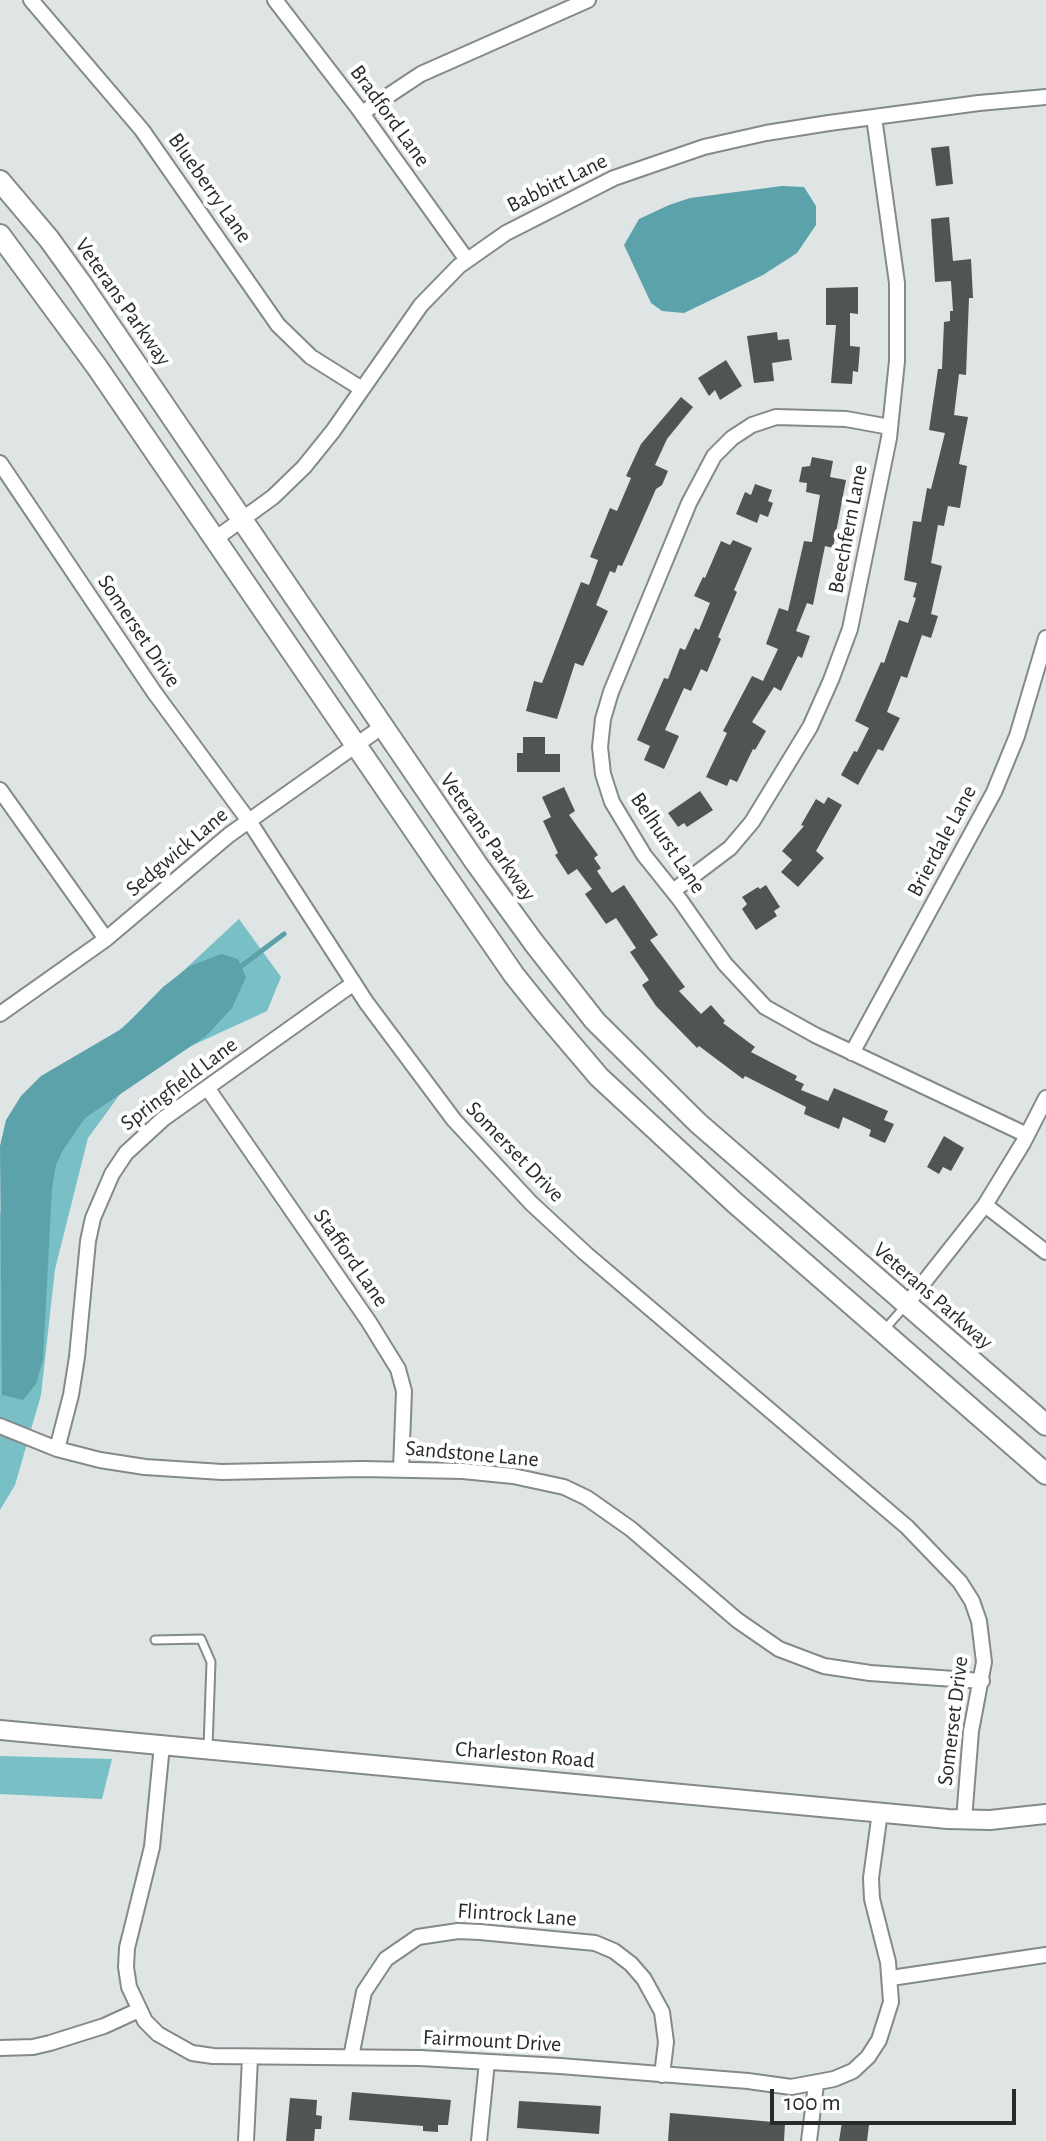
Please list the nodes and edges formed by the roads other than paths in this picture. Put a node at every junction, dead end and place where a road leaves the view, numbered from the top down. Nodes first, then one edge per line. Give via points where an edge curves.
1 (31, 0) edge
2 (275, 0) edge
3 (588, 0) edge
4 (1046, 97) edge
5 (362, 113) junction
6 (874, 117) junction
7 (0, 181) edge
8 (0, 235) edge
9 (467, 260) junction
10 (362, 389) junction
11 (890, 427) junction
12 (0, 463) edge
13 (243, 519) junction
14 (215, 539) junction
15 (1046, 638) edge
16 (383, 726) junction
17 (356, 745) junction
18 (0, 790) edge
19 (249, 821) junction
20 (673, 891) junction
21 (106, 939) junction
22 (354, 983) junction
23 (0, 1014) edge
24 (852, 1053) junction
25 (208, 1089) junction
26 (1046, 1098) edge
27 (1027, 1135) junction
28 (985, 1205) junction
29 (1046, 1252) edge
30 (906, 1305) junction
31 (884, 1331) junction
32 (1046, 1425) edge
33 (0, 1426) edge
34 (57, 1449) junction
35 (401, 1470) junction
36 (1046, 1474) edge
37 (155, 1640) dead end
38 (982, 1681) junction
39 (0, 1730) edge
40 (162, 1745) junction
41 (208, 1750) junction
42 (880, 1812) junction
43 (1046, 1814) edge
44 (964, 1820) junction
45 (1046, 1955) edge
46 (891, 1978) junction
47 (139, 2010) junction
48 (0, 2048) edge
49 (351, 2057) junction
50 (250, 2058) junction
51 (487, 2062) junction
52 (662, 2075) junction
53 (816, 2084) junction
54 (246, 2141) edge
55 (479, 2141) edge
56 (809, 2141) edge

1 - 10 street, Blueberry Lane via 142,130 278,325 311,357
2 - 5 street, Bradford Lane
3 - 5 street via 421,74
4 - 6 street, Babbitt Lane
5 - 9 street, Bradford Lane
6 - 9 street, Babbitt Lane via 751,136 644,167 506,233
6 - 11 street, Beechfern Lane via 898,310
7 - 13 main road, Veterans Parkway via 57,250
8 - 14 main road
9 - 10 street, Babbitt Lane via 421,305
10 - 13 street, Babbitt Lane via 304,467
11 - 20 street, Beechfern Lane via 850,629 821,704 752,822 730,848
11 - 20 street, Belhurst Lane via 846,419 776,417 732,438 701,478 611,692 600,747 612,802
12 - 19 street, Somerset Drive via 154,692
13 - 14 street, Babbitt Lane
13 - 16 main road, Veterans Parkway
14 - 17 main road
15 - 24 street, Brierdale Lane via 994,792
16 - 17 street, Sedgwick Lane
16 - 30 main road, Veterans Parkway via 504,903 595,1021 698,1123
17 - 19 street, Sedgwick Lane
17 - 31 main road via 514,975 599,1077
18 - 21 street
19 - 21 street, Sedgwick Lane
19 - 22 street, Somerset Drive
20 - 24 street, Belhurst Lane via 725,964 765,1007
21 - 23 street, Sedgwick Lane
22 - 25 street, Springfield Lane
22 - 38 street, Somerset Drive via 454,1120 531,1203 944,1564 972,1601 979,1621
24 - 27 street, Belhurst Lane
25 - 34 street, Springfield Lane via 143,1135 101,1195 88,1241 75,1370
25 - 35 street, Stafford Lane via 398,1369 404,1391
26 - 27 street
27 - 28 street
28 - 29 street
28 - 30 street
30 - 31 lane
30 - 32 main road, Veterans Parkway
31 - 36 main road
33 - 34 street, Sandstone Lane
34 - 35 street, Sandstone Lane via 170,1469
35 - 38 street, Sandstone Lane via 463,1471 564,1487 631,1529 758,1637 801,1660 870,1673
37 - 41 lane via 201,1639 211,1662
38 - 44 street, Somerset Drive via 971,1731
39 - 40 street, Charleston Road
40 - 41 street, Charleston Road
40 - 47 street, Fairmount Drive via 152,1847 127,1948 129,1987
41 - 42 street, Charleston Road
42 - 44 street, Charleston Road
42 - 46 street, Fairmount Drive via 872,1899
43 - 44 street, Charleston Road
45 - 46 street
46 - 53 street, Fairmount Drive via 886,2022 868,2057 853,2071
47 - 48 street via 50,2043
47 - 50 street, Fairmount Drive via 158,2034 183,2049
49 - 50 street, Fairmount Drive
49 - 51 street, Fairmount Drive
49 - 52 street, Flintrock Lane via 364,1992 386,1959 418,1937 458,1931 504,1933 595,1943 631,1964 662,2012
50 - 54 street
51 - 52 street, Fairmount Drive
51 - 55 street
52 - 53 street, Fairmount Drive via 791,2087
53 - 56 street

